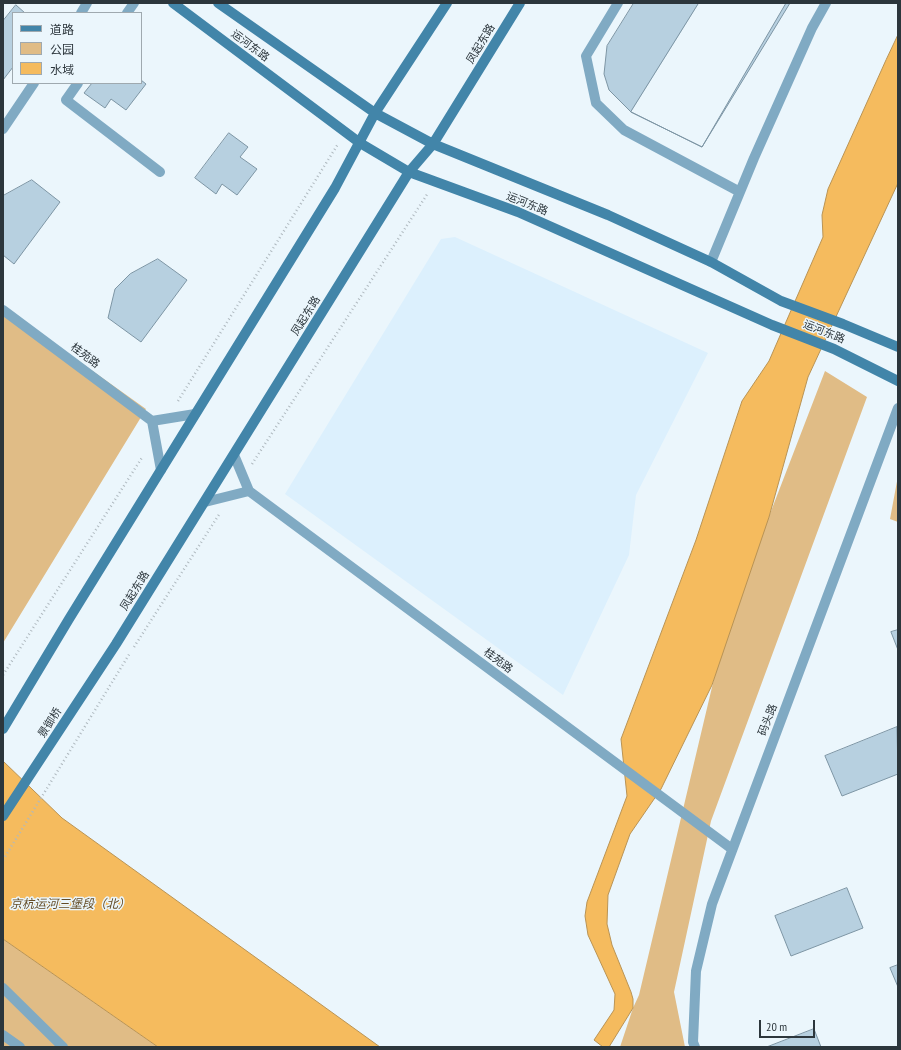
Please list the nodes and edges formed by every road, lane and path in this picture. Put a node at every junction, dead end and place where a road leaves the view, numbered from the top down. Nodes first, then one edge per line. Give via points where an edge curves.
1 (87, 3) edge
2 (134, 3) edge
3 (173, 3) edge
4 (218, 3) edge
5 (448, 3) edge
6 (520, 3) edge
7 (618, 3) edge
8 (826, 3) edge
9 (82, 12) edge
10 (128, 12) edge
11 (33, 84) edge
12 (77, 84) edge
13 (375, 113) junction
14 (3, 128) edge
15 (346, 132) junction
16 (360, 143) junction
17 (434, 144) junction
18 (160, 172) dead end
19 (409, 172) junction
20 (435, 182) junction
21 (740, 192) junction
22 (711, 262) junction
23 (3, 310) edge
24 (898, 347) edge
25 (898, 381) edge
26 (898, 408) edge
27 (195, 414) junction
28 (168, 418) junction
29 (152, 421) junction
30 (155, 438) junction
31 (234, 455) junction
32 (161, 470) junction
33 (243, 477) junction
34 (249, 491) junction
35 (232, 495) junction
36 (205, 502) junction
37 (116, 644) joint
38 (3, 675) edge
39 (3, 729) edge
40 (3, 816) edge
41 (732, 849) junction
42 (3, 860) edge
43 (3, 988) edge
44 (3, 1035) edge
45 (20, 1047) edge
46 (63, 1047) edge
47 (695, 1047) edge

1 - 9 street
2 - 10 street
3 - 15 main road, 运河东路
4 - 13 main road, 运河东路
5 - 13 main road
6 - 17 main road, 凤起东路
7 - 21 street via 586,56 596,103 624,130
8 - 21 street via 812,28
11 - 14 street
12 - 18 street via 66,100
13 - 16 main road
13 - 17 main road, 运河东路
15 - 16 main road, 运河东路
15 - 28 path
16 - 19 main road, 运河东路
16 - 27 main road
17 - 19 main road, 凤起东路
17 - 22 main road, 运河东路 via 608,215
19 - 20 main road, 运河东路
19 - 31 main road, 凤起东路
20 - 25 main road, 运河东路 via 518,212 772,325 834,349
20 - 33 path
21 - 22 street
22 - 24 main road, 运河东路 via 781,301
23 - 29 street, 桂苑路
26 - 41 street, 码头路
27 - 28 street
27 - 32 main road
28 - 29 street
29 - 30 street
30 - 32 street
30 - 38 path
31 - 33 street
31 - 36 main road, 凤起东路
32 - 39 main road
33 - 34 street
34 - 35 street
34 - 41 street, 桂苑路
35 - 36 street
35 - 42 path via 131,650
36 - 37 main road, 凤起东路
37 - 40 main road, 景御桥
41 - 47 street, 码头路 via 712,904 696,971 693,1042
43 - 46 street
44 - 45 street

